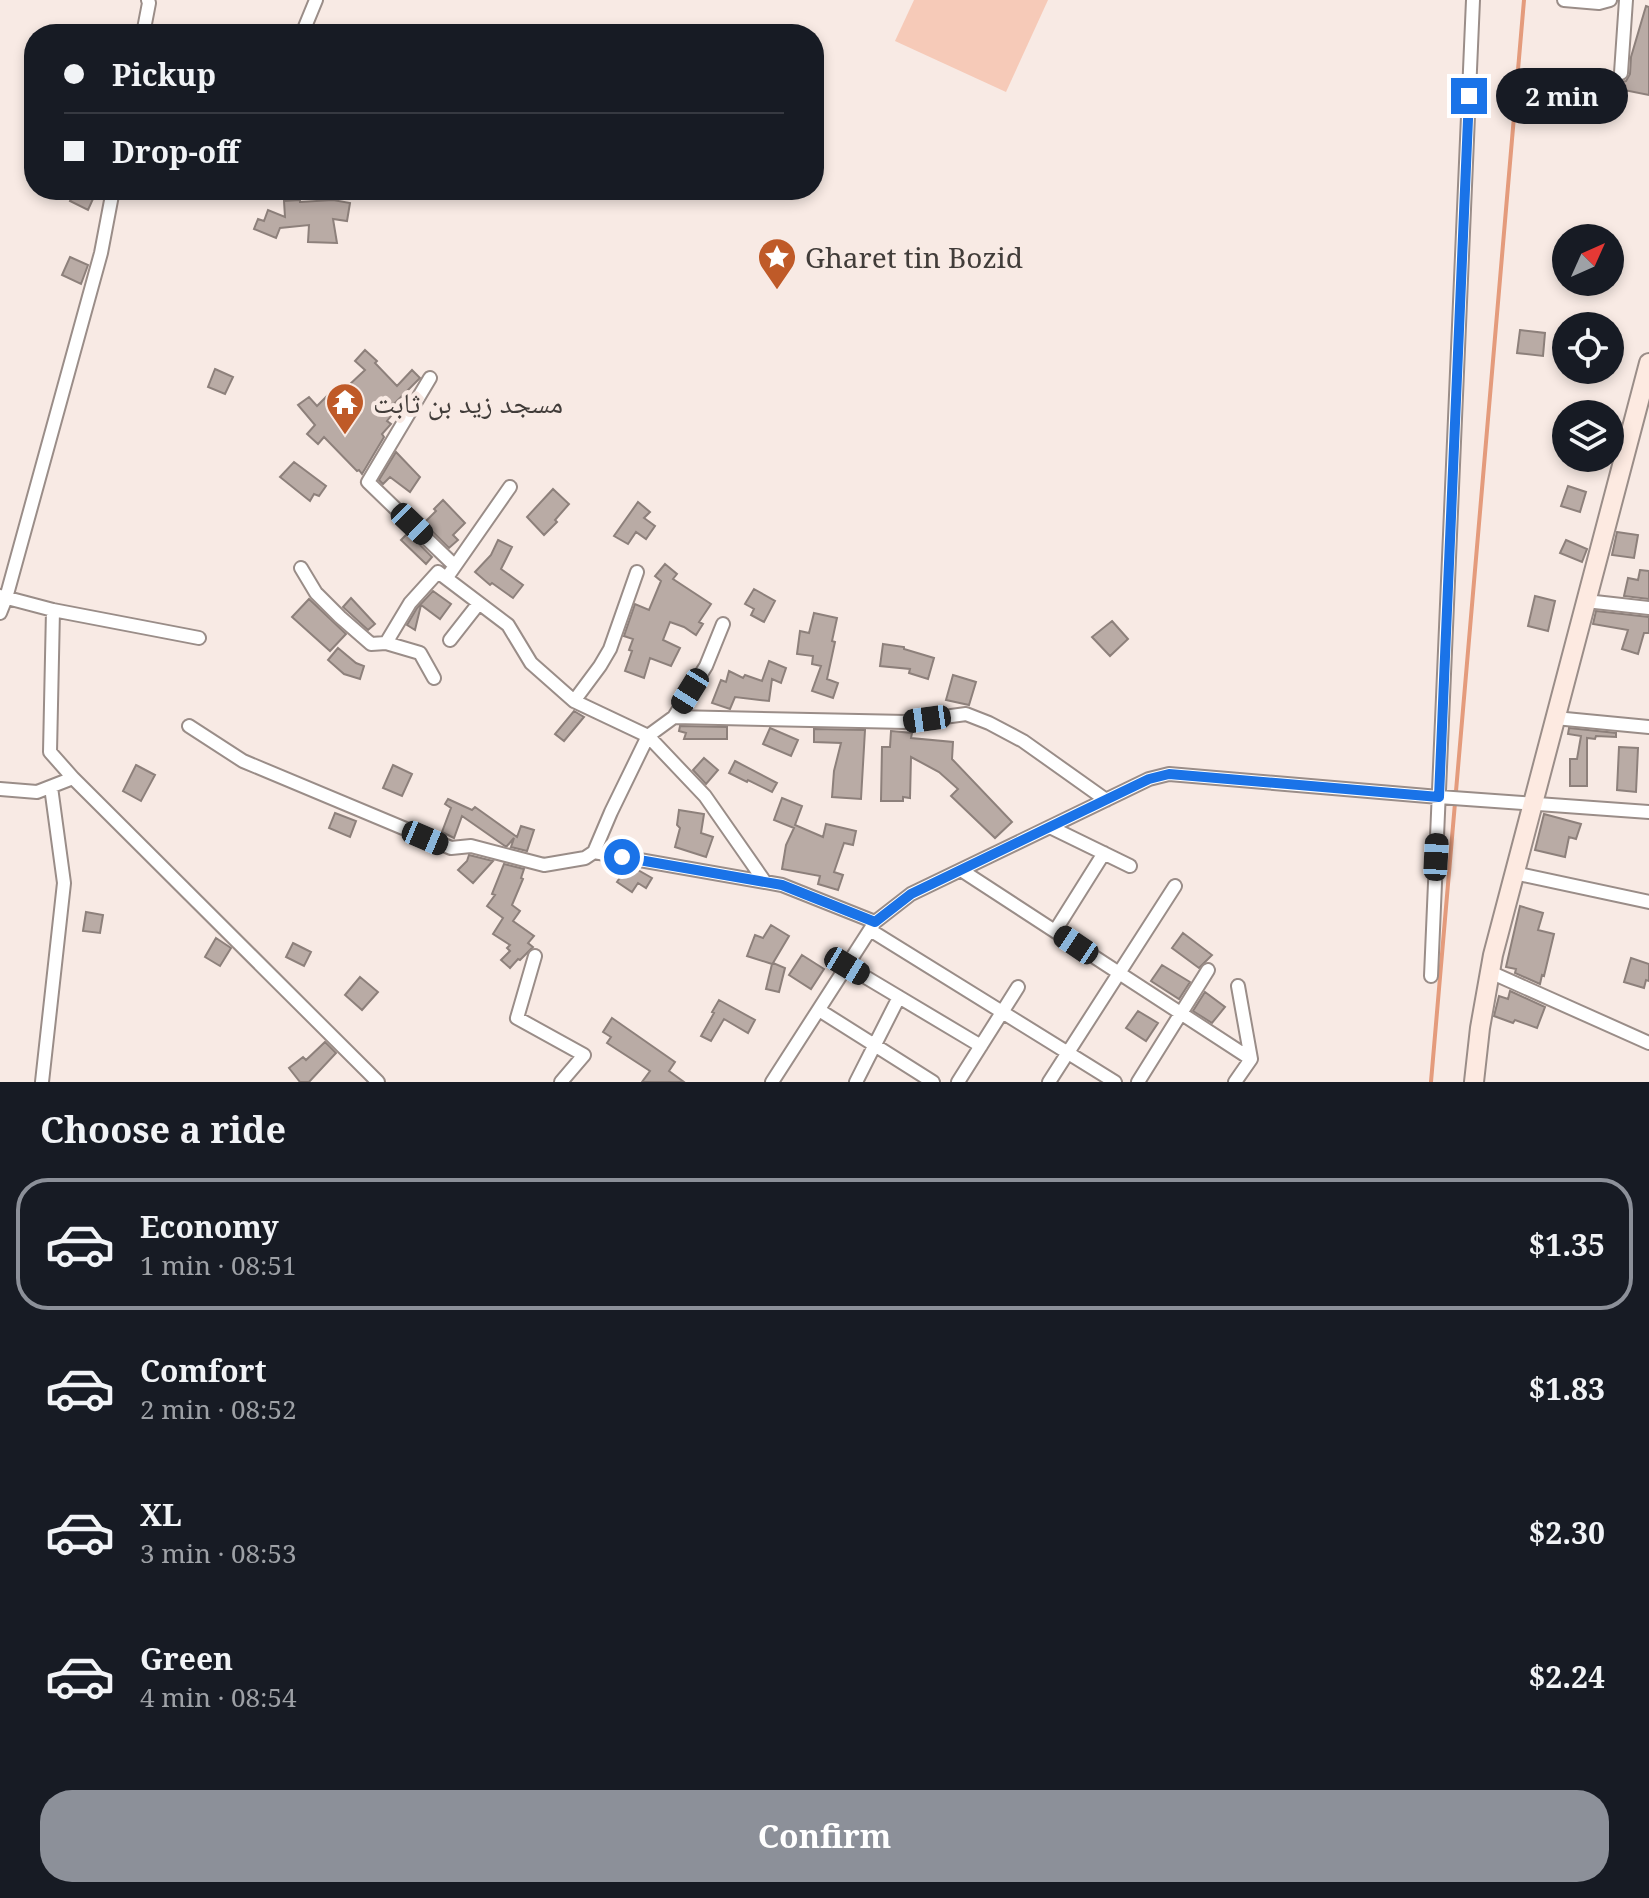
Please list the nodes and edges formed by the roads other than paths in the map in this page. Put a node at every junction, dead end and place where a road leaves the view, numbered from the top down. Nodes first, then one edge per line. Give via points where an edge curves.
1 (148, 0) edge
2 (316, 0) edge
3 (1473, 0) edge
4 (1564, 0) edge
5 (1610, 0) edge
6 (1626, 0) edge
7 (145, 24) edge
8 (306, 24) edge
9 (1621, 73) dead end
10 (111, 200) edge
11 (1649, 363) edge
12 (430, 378) dead end
13 (510, 487) dead end
14 (455, 566) junction
15 (301, 568) dead end
16 (637, 572) dead end
17 (447, 578) junction
18 (3, 597) edge
19 (1586, 601) junction
20 (479, 603) junction
21 (1649, 608) edge
22 (53, 610) junction
23 (0, 613) edge
24 (723, 624) dead end
25 (199, 638) dead end
26 (450, 640) dead end
27 (386, 643) junction
28 (434, 678) dead end
29 (574, 701) junction
30 (674, 717) junction
31 (1555, 718) junction
32 (189, 726) dead end
33 (1649, 727) edge
34 (648, 736) junction
35 (73, 778) junction
36 (51, 787) junction
37 (0, 789) edge
38 (1439, 797) junction
39 (1106, 800) junction
40 (1533, 803) junction
41 (1649, 812) edge
42 (1050, 827) junction
43 (594, 852) junction
44 (1104, 853) junction
45 (1130, 866) dead end
46 (961, 870) junction
47 (1514, 873) junction
48 (765, 882) junction
49 (1175, 886) dead end
50 (1649, 902) edge
51 (873, 926) junction
52 (1055, 931) junction
53 (535, 956) dead end
54 (847, 966) junction
55 (1208, 970) dead end
56 (1490, 972) junction
57 (1119, 973) junction
58 (1431, 976) dead end
59 (1238, 986) dead end
60 (1018, 987) dead end
61 (899, 997) junction
62 (819, 1010) junction
63 (1003, 1012) junction
64 (1181, 1014) junction
65 (1649, 1043) edge
66 (874, 1045) junction
67 (981, 1046) junction
68 (1068, 1053) junction
69 (1251, 1059) junction
70 (42, 1082) edge
71 (378, 1082) edge
72 (561, 1082) edge
73 (772, 1082) edge
74 (856, 1082) edge
75 (933, 1082) edge
76 (958, 1082) edge
77 (1049, 1082) edge
78 (1115, 1082) edge
79 (1138, 1082) edge
80 (1235, 1082) edge
81 (1474, 1082) edge

1 - 7 street
2 - 8 street
3 - 38 street
4 - 5 street
6 - 9 street
10 - 18 street via 101,253
11 - 19 street
12 - 14 street via 368,482
13 - 14 street
14 - 17 street
15 - 27 street via 340,617 371,644
16 - 29 street via 610,649
17 - 20 street
17 - 27 street via 438,572 410,603
18 - 22 street
18 - 23 street
19 - 21 street
19 - 31 street
20 - 26 street
20 - 29 street via 508,625 531,663
22 - 25 street
22 - 35 street via 50,752
24 - 30 street via 706,666
27 - 28 street via 420,653
29 - 34 street
30 - 34 street
30 - 39 street via 907,722 966,714 1023,741
31 - 33 street
31 - 40 street
32 - 43 street via 243,761 451,848 471,846 544,865
34 - 43 street
34 - 48 street via 705,796
35 - 36 street
35 - 71 street
36 - 37 street via 37,792
36 - 70 street via 64,883
38 - 39 street via 1169,774
38 - 40 street
38 - 58 street
39 - 42 street
40 - 41 street
40 - 47 street
42 - 44 street
42 - 46 street
43 - 48 street
44 - 45 street
44 - 52 street
46 - 51 street via 911,894
46 - 52 street
47 - 50 street
47 - 56 street
48 - 51 street
49 - 57 street
51 - 54 street
51 - 63 street
52 - 57 street
53 - 72 street via 517,1018 584,1055
54 - 61 street
54 - 62 street
55 - 64 street
56 - 65 street
56 - 81 street
57 - 64 street
57 - 68 street
59 - 69 street
60 - 63 street
61 - 66 street
61 - 67 street
62 - 66 street
62 - 73 street
63 - 67 street
63 - 68 street
64 - 69 street
64 - 79 street
66 - 74 street
66 - 75 street
67 - 76 street
68 - 77 street
68 - 78 street
69 - 80 street

